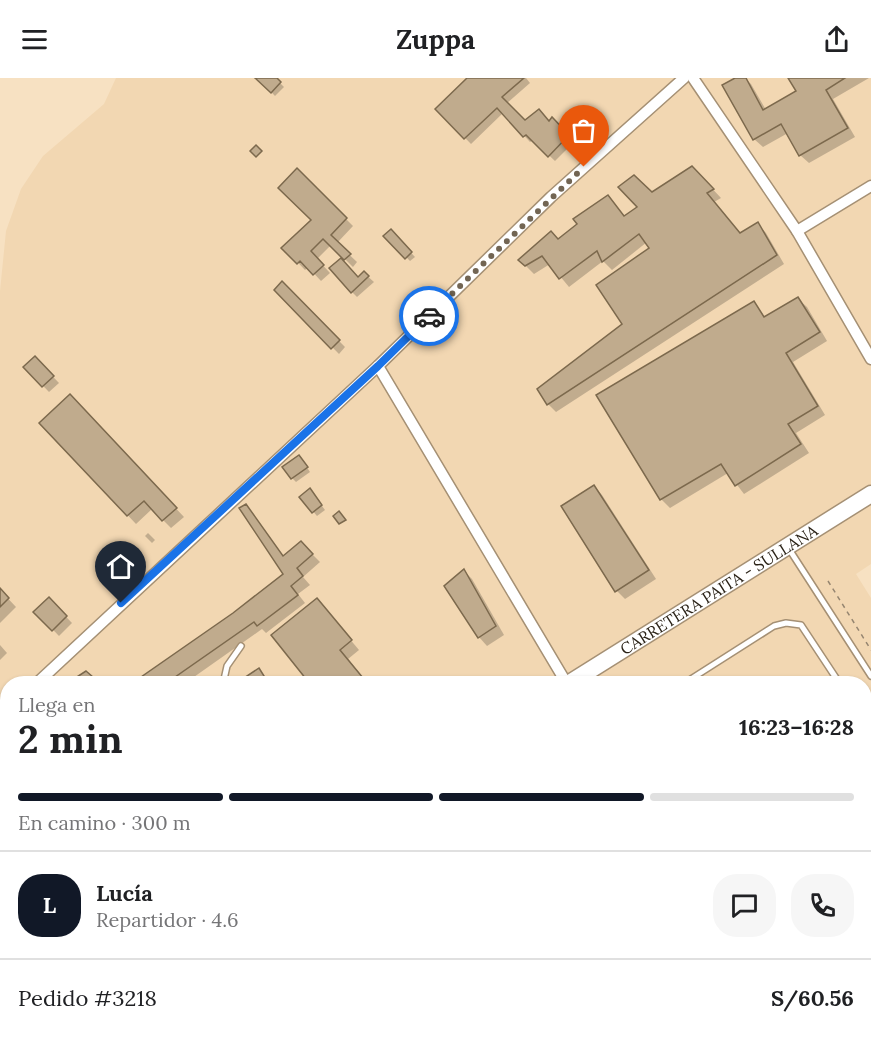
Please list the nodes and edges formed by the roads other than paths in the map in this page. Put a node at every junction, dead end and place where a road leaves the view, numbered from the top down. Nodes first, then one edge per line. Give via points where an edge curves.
1 (684, 78) edge
2 (693, 78) edge
3 (871, 186) edge
4 (797, 231) junction
5 (871, 359) edge
6 (378, 366) junction
7 (871, 494) edge
8 (787, 546) junction
9 (241, 646) dead end
10 (45, 676) edge
11 (225, 676) edge
12 (562, 676) edge
13 (580, 676) edge
14 (696, 676) edge
15 (835, 676) edge
16 (871, 676) edge

1 - 6 street via 551,197
2 - 4 street
3 - 4 street
4 - 5 street
6 - 10 street
6 - 12 street
7 - 8 main road, CARRETERA PAITA - SULLANA
8 - 13 main road, CARRETERA PAITA - SULLANA
8 - 16 lane
9 - 11 lane
14 - 15 lane via 774,626 786,623 801,626

